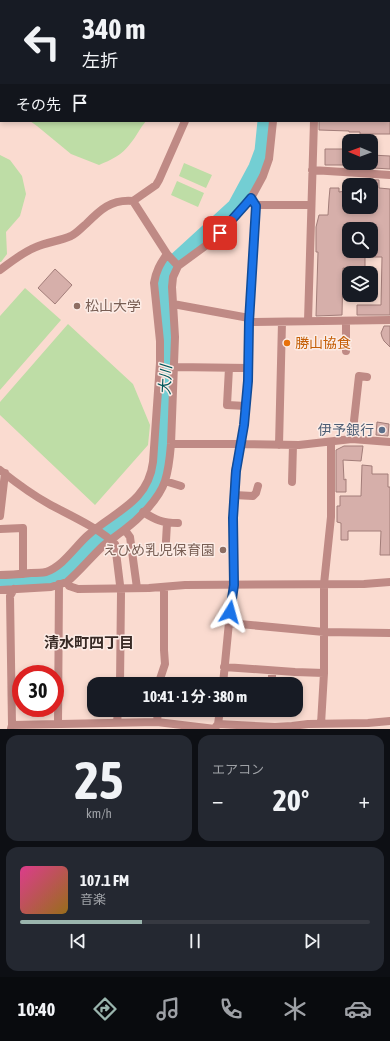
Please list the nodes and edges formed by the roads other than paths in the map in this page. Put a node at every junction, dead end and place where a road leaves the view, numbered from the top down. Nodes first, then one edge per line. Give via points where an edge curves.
1 (185, 122) edge
2 (272, 122) edge
3 (314, 122) edge
4 (312, 170) junction
5 (390, 175) edge
6 (251, 198) junction
7 (133, 201) junction
8 (311, 205) junction
9 (256, 206) junction
10 (168, 256) junction
11 (177, 265) junction
12 (0, 270) edge
13 (173, 304) junction
14 (249, 320) junction
15 (390, 320) edge
16 (308, 321) junction
17 (346, 321) junction
18 (282, 322) junction
19 (346, 351) dead end
20 (174, 367) junction
21 (229, 368) junction
22 (249, 368) junction
23 (367, 377) dead end
24 (246, 406) junction
25 (352, 439) junction
26 (331, 442) junction
27 (390, 442) edge
28 (171, 444) junction
29 (241, 444) junction
30 (279, 445) junction
31 (293, 445) junction
32 (2, 472) edge
33 (165, 481) junction
34 (292, 482) dead end
35 (181, 486) dead end
36 (258, 486) dead end
37 (234, 495) junction
38 (143, 512) junction
39 (0, 516) edge
40 (167, 523) junction
41 (178, 523) dead end
42 (0, 529) edge
43 (96, 530) junction
44 (125, 530) junction
45 (109, 538) junction
46 (166, 541) dead end
47 (23, 574) junction
48 (0, 575) edge
49 (390, 582) edge
50 (63, 583) junction
51 (324, 584) junction
52 (234, 585) junction
53 (164, 587) junction
54 (137, 588) junction
55 (14, 589) junction
56 (120, 589) junction
57 (0, 590) edge
58 (229, 623) junction
59 (324, 632) junction
60 (390, 633) edge
61 (224, 667) junction
62 (272, 671) junction
63 (324, 673) junction
64 (120, 677) edge
65 (161, 677) edge
66 (223, 677) edge
67 (272, 677) edge
68 (117, 717) edge
69 (218, 717) edge
70 (390, 721) edge
71 (117, 723) junction
72 (154, 724) edge
73 (321, 724) junction
74 (53, 726) edge
75 (94, 726) edge
76 (12, 727) edge
77 (216, 727) edge
78 (292, 728) edge

1 - 7 street via 156,185
2 - 6 street via 269,159
3 - 4 street
4 - 5 street
4 - 8 street
6 - 9 street
6 - 11 street via 208,244
7 - 10 street
7 - 12 street via 125,200 106,206 78,232 34,247
8 - 9 street
8 - 16 street
9 - 14 street
10 - 11 street
10 - 43 street via 160,264 154,283 160,363 152,472 134,500
11 - 13 street via 173,276
13 - 14 street
13 - 20 street
14 - 18 street
14 - 22 street
15 - 17 street
16 - 17 street
16 - 18 street
17 - 19 street
18 - 30 street
20 - 21 street
20 - 28 street
21 - 22 street
21 - 24 street via 227,404
22 - 24 street
23 - 25 street via 359,376
24 - 29 street
25 - 26 street
25 - 27 street
26 - 31 street
26 - 51 street via 331,517
28 - 29 street
28 - 33 street
29 - 30 street
29 - 37 street
30 - 31 street
31 - 34 street
32 - 39 street
32 - 43 street via 47,503
33 - 35 street
33 - 38 street via 152,504
36 - 37 street via 253,496
37 - 52 street
38 - 40 street
38 - 44 street
40 - 41 street
40 - 46 street
42 - 47 street via 23,528
43 - 45 street
43 - 47 street via 58,566 45,572
44 - 45 street
44 - 54 street via 130,537
45 - 50 street via 77,573
45 - 56 street via 115,544
47 - 48 street
49 - 51 street
50 - 55 street via 51,587
50 - 56 street via 78,589
50 - 74 street
51 - 52 street
51 - 59 street
52 - 53 street
52 - 58 street
53 - 54 street
53 - 65 street via 165,664
54 - 56 street
55 - 57 street
55 - 76 street via 10,596
56 - 64 street
58 - 59 street
58 - 61 street
59 - 60 street
59 - 63 street
61 - 62 street
61 - 66 street
62 - 63 street
62 - 67 street
63 - 73 street
68 - 71 street
69 - 77 street
70 - 73 street via 368,724
71 - 72 street
71 - 75 street
72 - 77 street
73 - 78 street
74 - 75 street
74 - 76 street
77 - 78 street

